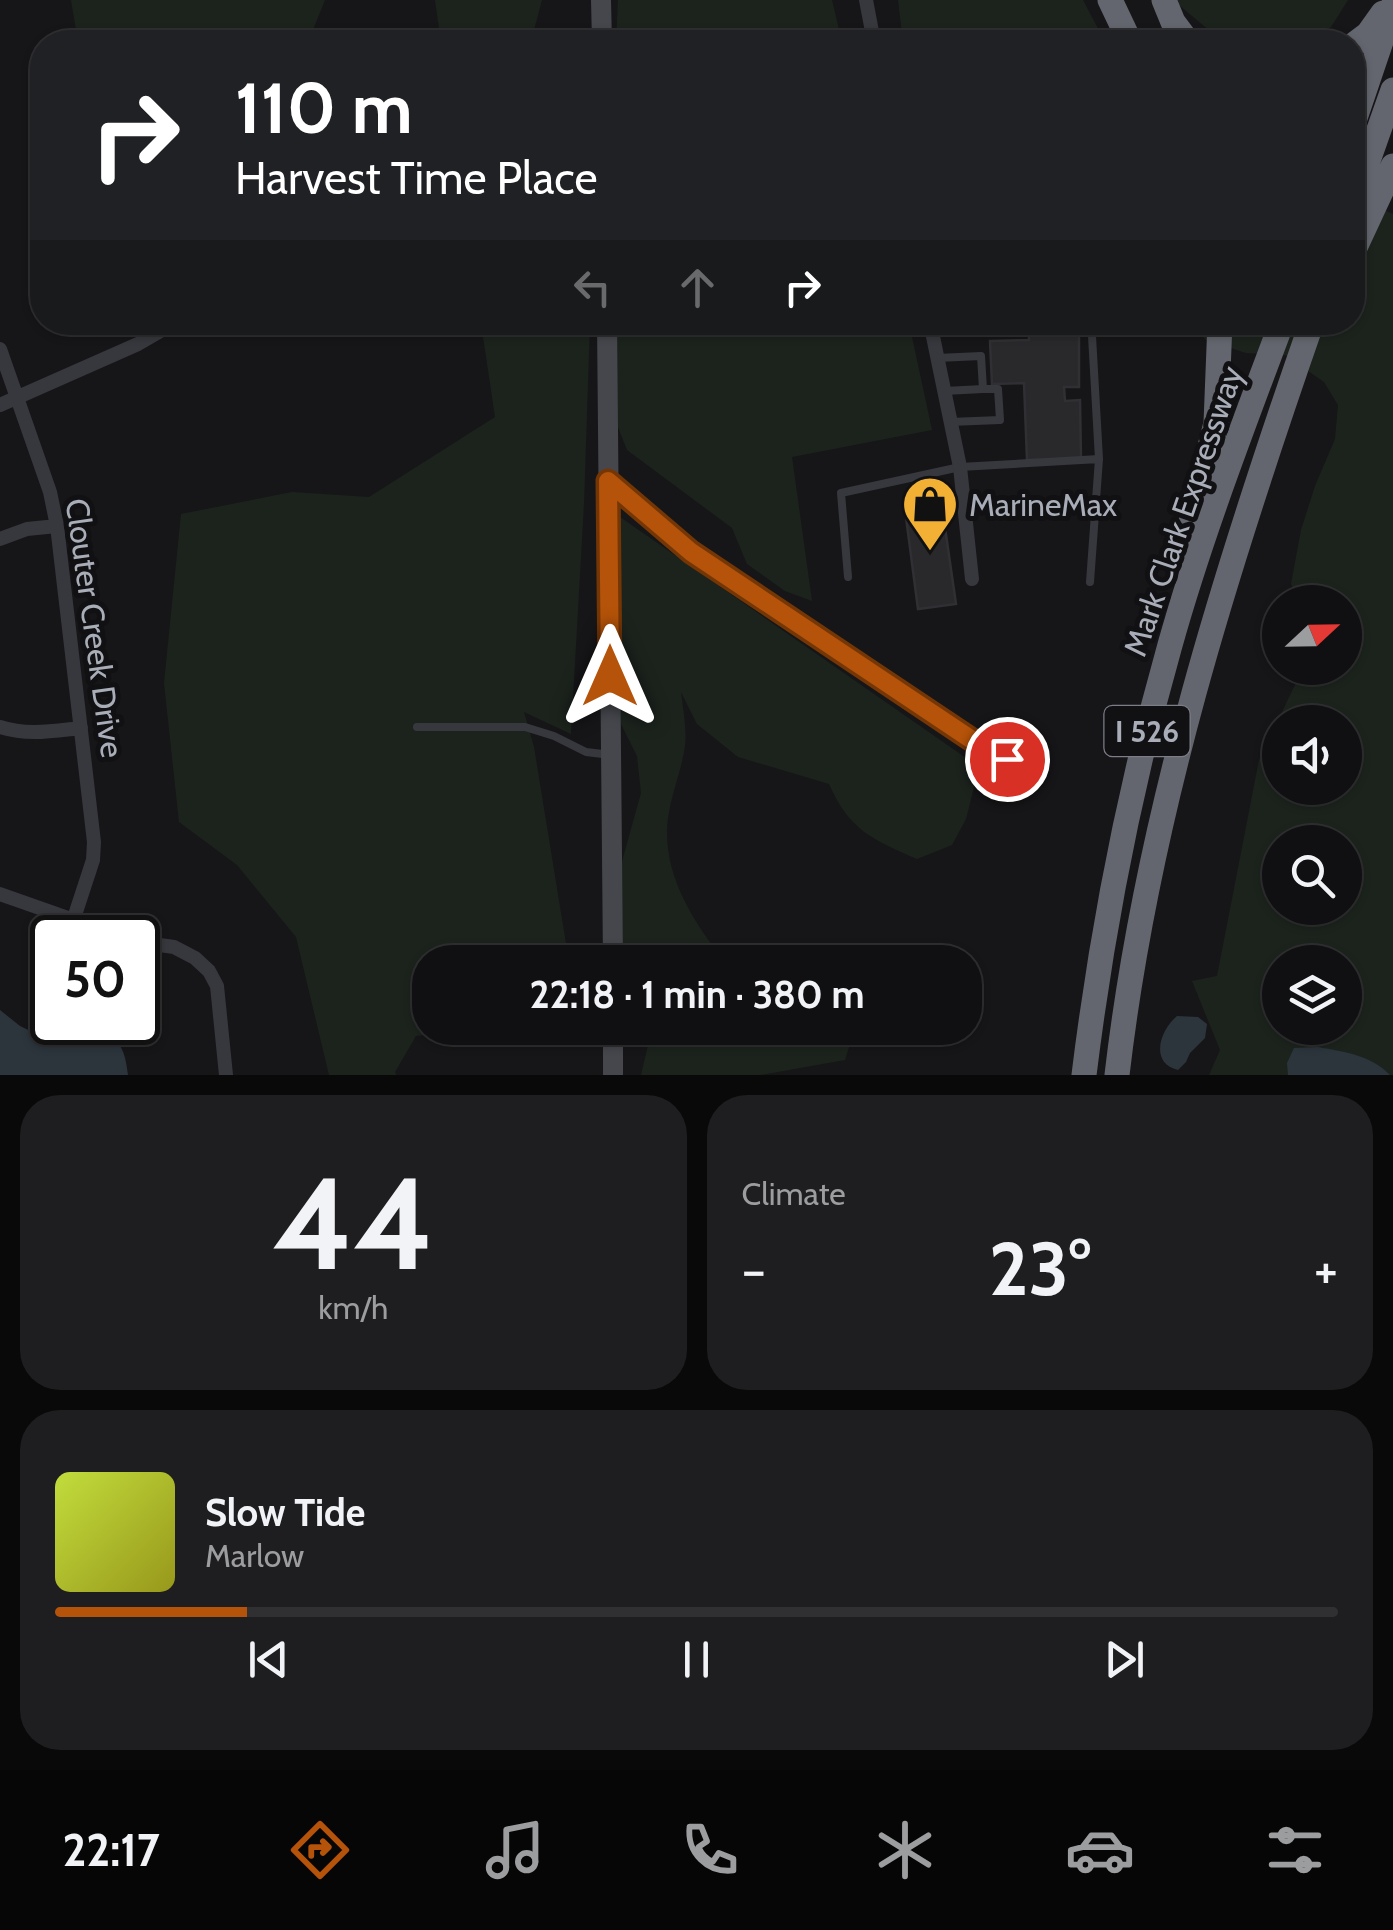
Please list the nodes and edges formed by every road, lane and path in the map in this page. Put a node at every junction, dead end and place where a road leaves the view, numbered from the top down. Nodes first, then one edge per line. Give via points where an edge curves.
1 (602, 0) edge
2 (866, 0) edge
3 (1110, 0) edge
4 (1164, 0) edge
5 (1392, 3) edge
6 (602, 30) edge
7 (872, 30) edge
8 (1124, 30) edge
9 (1179, 30) edge
10 (1365, 36) edge
11 (1365, 87) edge
12 (1393, 90) edge
13 (1372, 187) edge
14 (154, 335) edge
15 (607, 335) edge
16 (933, 335) edge
17 (1220, 335) edge
18 (1277, 335) edge
19 (1307, 335) edge
20 (1316, 335) edge
21 (1092, 336) dead end
22 (0, 349) edge
23 (937, 358) junction
24 (983, 389) junction
25 (944, 390) junction
26 (18, 398) junction
27 (0, 405) edge
28 (1281, 411) junction
29 (950, 422) junction
30 (1099, 459) junction
31 (960, 467) junction
32 (608, 481) junction
33 (57, 526) junction
34 (0, 539) edge
35 (848, 578) dead end
36 (972, 579) dead end
37 (1090, 582) dead end
38 (417, 726) dead end
39 (0, 727) edge
40 (81, 728) junction
41 (1145, 738) junction
42 (610, 755) junction
43 (1007, 759) dead end
44 (0, 894) edge
45 (65, 915) edge
46 (75, 915) edge
47 (612, 945) edge
48 (160, 946) edge
49 (613, 1045) edge
50 (226, 1075) edge
51 (614, 1075) edge
52 (1084, 1075) edge
53 (1118, 1075) edge

1 - 6 main road
2 - 7 street
3 - 8 highway
4 - 9 highway
5 - 10 highway
5 - 11 highway
12 - 13 highway
14 - 26 street
15 - 32 main road
16 - 23 street
17 - 41 highway via 1216,423 1162,634
18 - 41 highway, Mark Clark Expressway / I 526 via 1176,624
19 - 28 highway, Mark Clark Expressway / I 526
20 - 28 highway
21 - 30 lane
22 - 26 street, Clouter Creek Drive
23 - 24 lane via 981,356
23 - 25 street
24 - 25 lane
24 - 29 lane via 998,389 1000,420
25 - 29 street
26 - 27 street
26 - 33 street, Clouter Creek Drive
28 - 53 highway, Mark Clark Expressway / I 526 via 1173,779 1142,912
29 - 31 street
30 - 31 lane
30 - 37 lane
31 - 35 lane via 841,492
31 - 36 street
32 - 42 main road
32 - 43 lane via 691,552
33 - 34 street
33 - 40 street, Clouter Creek Drive
38 - 42 lane via 525,727
39 - 40 street via 36,733
40 - 46 street, Clouter Creek Drive via 94,842
41 - 52 highway, Mark Clark Expressway / I 526 via 1108,911
42 - 47 main road
44 - 45 street
48 - 50 street via 196,958 217,986
49 - 51 main road

